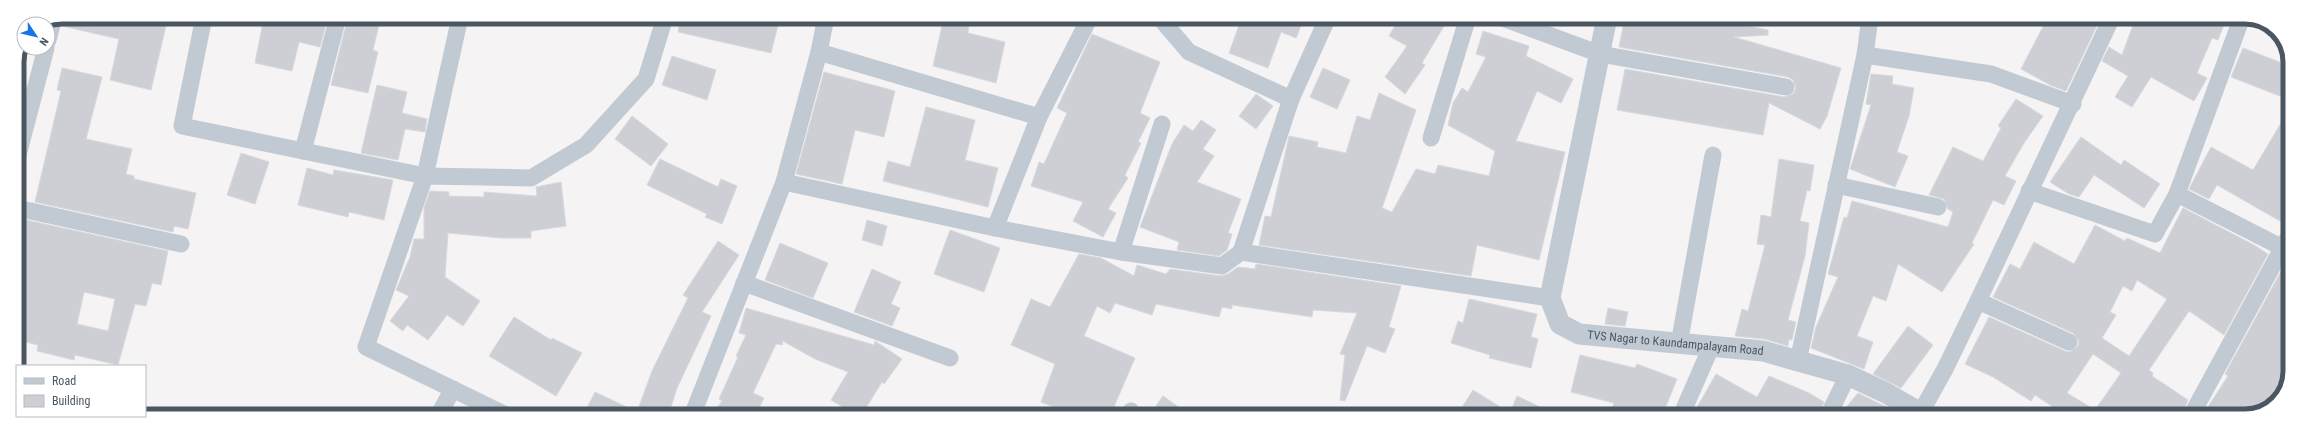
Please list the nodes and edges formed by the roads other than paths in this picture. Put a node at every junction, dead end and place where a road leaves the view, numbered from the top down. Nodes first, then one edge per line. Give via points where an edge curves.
1 (203, 24) edge
2 (336, 24) edge
3 (458, 24) edge
4 (663, 24) edge
5 (825, 24) edge
6 (1086, 24) edge
7 (1165, 24) edge
8 (1325, 24) edge
9 (1466, 24) edge
10 (1519, 24) edge
11 (1606, 24) edge
12 (1869, 24) edge
13 (2109, 24) edge
14 (2239, 24) edge
15 (819, 52) junction
16 (1600, 54) junction
17 (1865, 55) junction
18 (44, 56) edge
19 (1786, 87) dead end
20 (1291, 99) junction
21 (2073, 104) junction
22 (1039, 117) junction
23 (1162, 124) dead end
24 (24, 132) edge
25 (1431, 138) dead end
26 (302, 151) junction
27 (1714, 155) dead end
28 (425, 176) junction
29 (784, 182) junction
30 (1836, 185) junction
31 (2029, 191) junction
32 (2177, 194) junction
33 (1938, 207) dead end
34 (24, 210) edge
35 (995, 228) junction
36 (2283, 240) edge
37 (181, 244) dead end
38 (2283, 247) edge
39 (1121, 252) junction
40 (1241, 252) junction
41 (744, 283) junction
42 (1550, 298) junction
43 (1978, 301) junction
44 (2069, 342) dead end
45 (1679, 344) junction
46 (1711, 346) junction
47 (950, 358) dead end
48 (1798, 361) junction
49 (1848, 375) junction
50 (453, 389) junction
51 (442, 409) edge
52 (494, 409) edge
53 (695, 409) edge
54 (1684, 409) edge
55 (1831, 409) edge
56 (1913, 409) edge
57 (1925, 409) edge
58 (2195, 409) edge

1 - 26 street via 182,126
2 - 26 street
3 - 28 street
4 - 28 street via 646,79 586,145 530,178
5 - 15 street
6 - 22 street
7 - 20 street via 1190,52
8 - 20 street
9 - 25 street
10 - 16 street
11 - 16 street
12 - 17 street
13 - 21 street
14 - 32 street
15 - 22 street
15 - 29 street
16 - 19 street
16 - 42 street
17 - 21 street via 1991,74
17 - 30 street
18 - 24 street
20 - 40 street
21 - 31 street
22 - 35 street
23 - 39 street
26 - 28 street
27 - 45 street
28 - 50 street via 366,347
29 - 35 street
29 - 41 street
30 - 33 street
30 - 48 street
31 - 32 street via 2154,234
31 - 43 street
32 - 36 street
34 - 37 street
35 - 39 street
38 - 58 street
39 - 40 street via 1222,266
40 - 42 street
41 - 47 street
41 - 53 street
42 - 45 street, TVS Nagar to Kaundampalayam Road via 1560,324 1579,334
43 - 44 street
43 - 57 street
45 - 46 street, TVS Nagar to Kaundampalayam Road
46 - 48 street, TVS Nagar to Kaundampalayam Road via 1763,352
46 - 54 street
48 - 49 street, TVS Nagar to Kaundampalayam Road
49 - 55 street
49 - 56 street, TVS Nagar to Kaundampalayam Road
50 - 51 street
50 - 52 street

